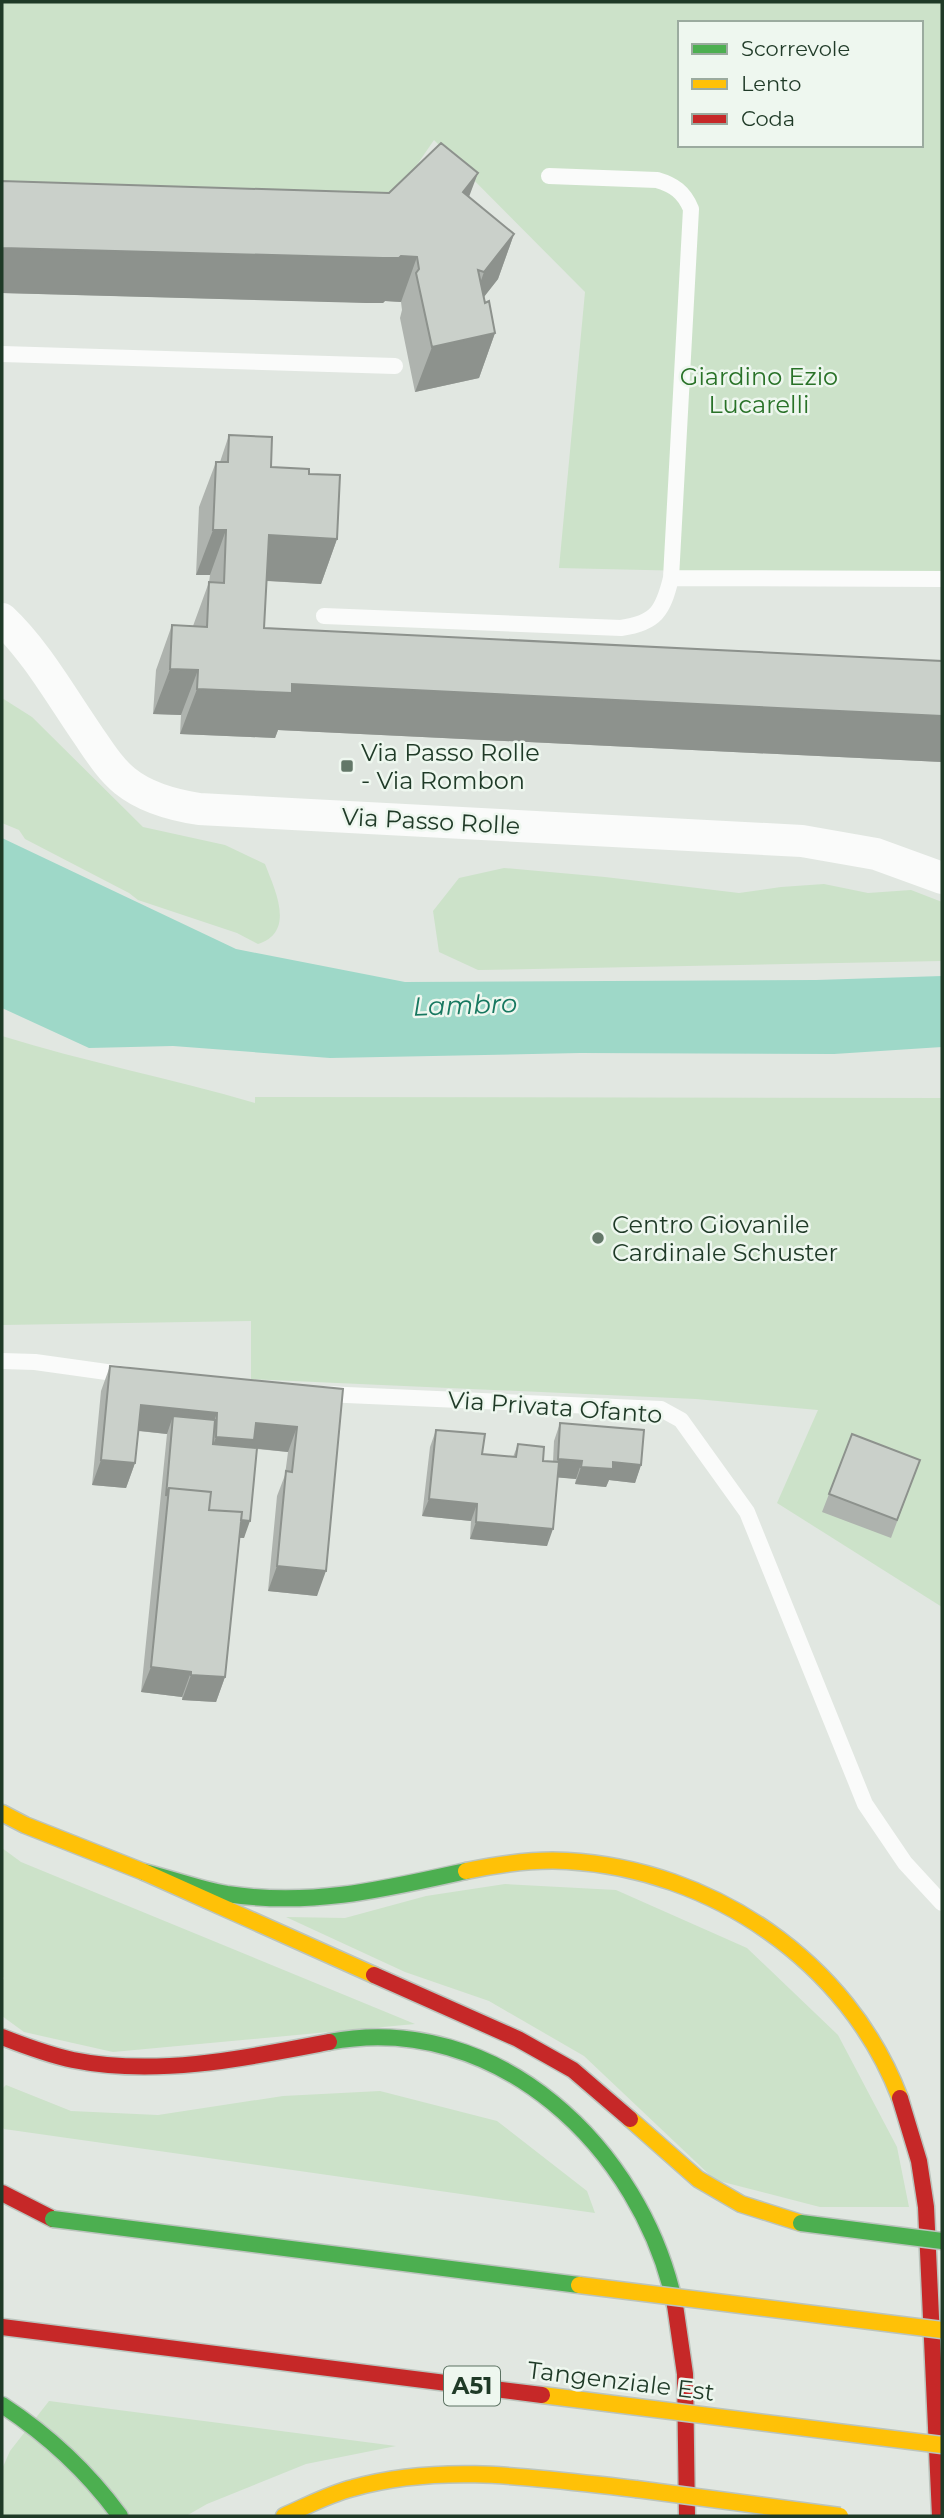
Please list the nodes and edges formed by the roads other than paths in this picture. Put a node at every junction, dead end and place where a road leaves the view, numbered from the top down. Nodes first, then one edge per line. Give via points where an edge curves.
1 (549, 176) dead end
2 (2, 354) edge
3 (395, 366) dead end
4 (671, 578) junction
5 (942, 579) edge
6 (324, 616) dead end
7 (2, 619) edge
8 (942, 878) edge
9 (2, 1362) edge
10 (143, 1377) edge
11 (306, 1394) edge
12 (2, 1813) edge
13 (144, 1872) junction
14 (942, 1903) edge
15 (2, 2037) edge
16 (2, 2193) edge
17 (2, 2213) edge
18 (53, 2219) junction
19 (942, 2241) edge
20 (2, 2327) edge
21 (942, 2330) edge
22 (2, 2405) edge
23 (942, 2445) edge
24 (120, 2516) edge
25 (284, 2516) edge
26 (687, 2516) edge
27 (840, 2516) edge
28 (940, 2516) edge

1 - 4 lane via 657,180 681,192 691,209
2 - 3 lane
4 - 5 lane
4 - 6 lane via 656,616 631,626
7 - 8 street, Via Passo Rolle via 123,780 148,796 178,805 802,841 895,859
9 - 10 lane
11 - 14 lane, Via Privata Ofanto via 661,1409 681,1420 747,1512 865,1804 905,1863
12 - 13 highway
13 - 19 highway, bridge via 518,2039 573,2070 698,2179 741,2204 801,2223
13 - 28 highway via 215,1891 313,1898 395,1888 496,1864 585,1862 681,1885 772,1933 837,1992 866,2028 906,2111 926,2209
15 - 26 highway via 44,2054 122,2068 199,2064 361,2037 408,2040 491,2063 530,2084 566,2110 626,2181 672,2289 683,2356
16 - 18 highway
17 - 18 highway
18 - 21 highway, bridge
20 - 23 highway, Tangenziale Est / A51, bridge
22 - 24 highway via 80,2468
25 - 27 highway, bridge via 361,2485 450,2474 636,2489

